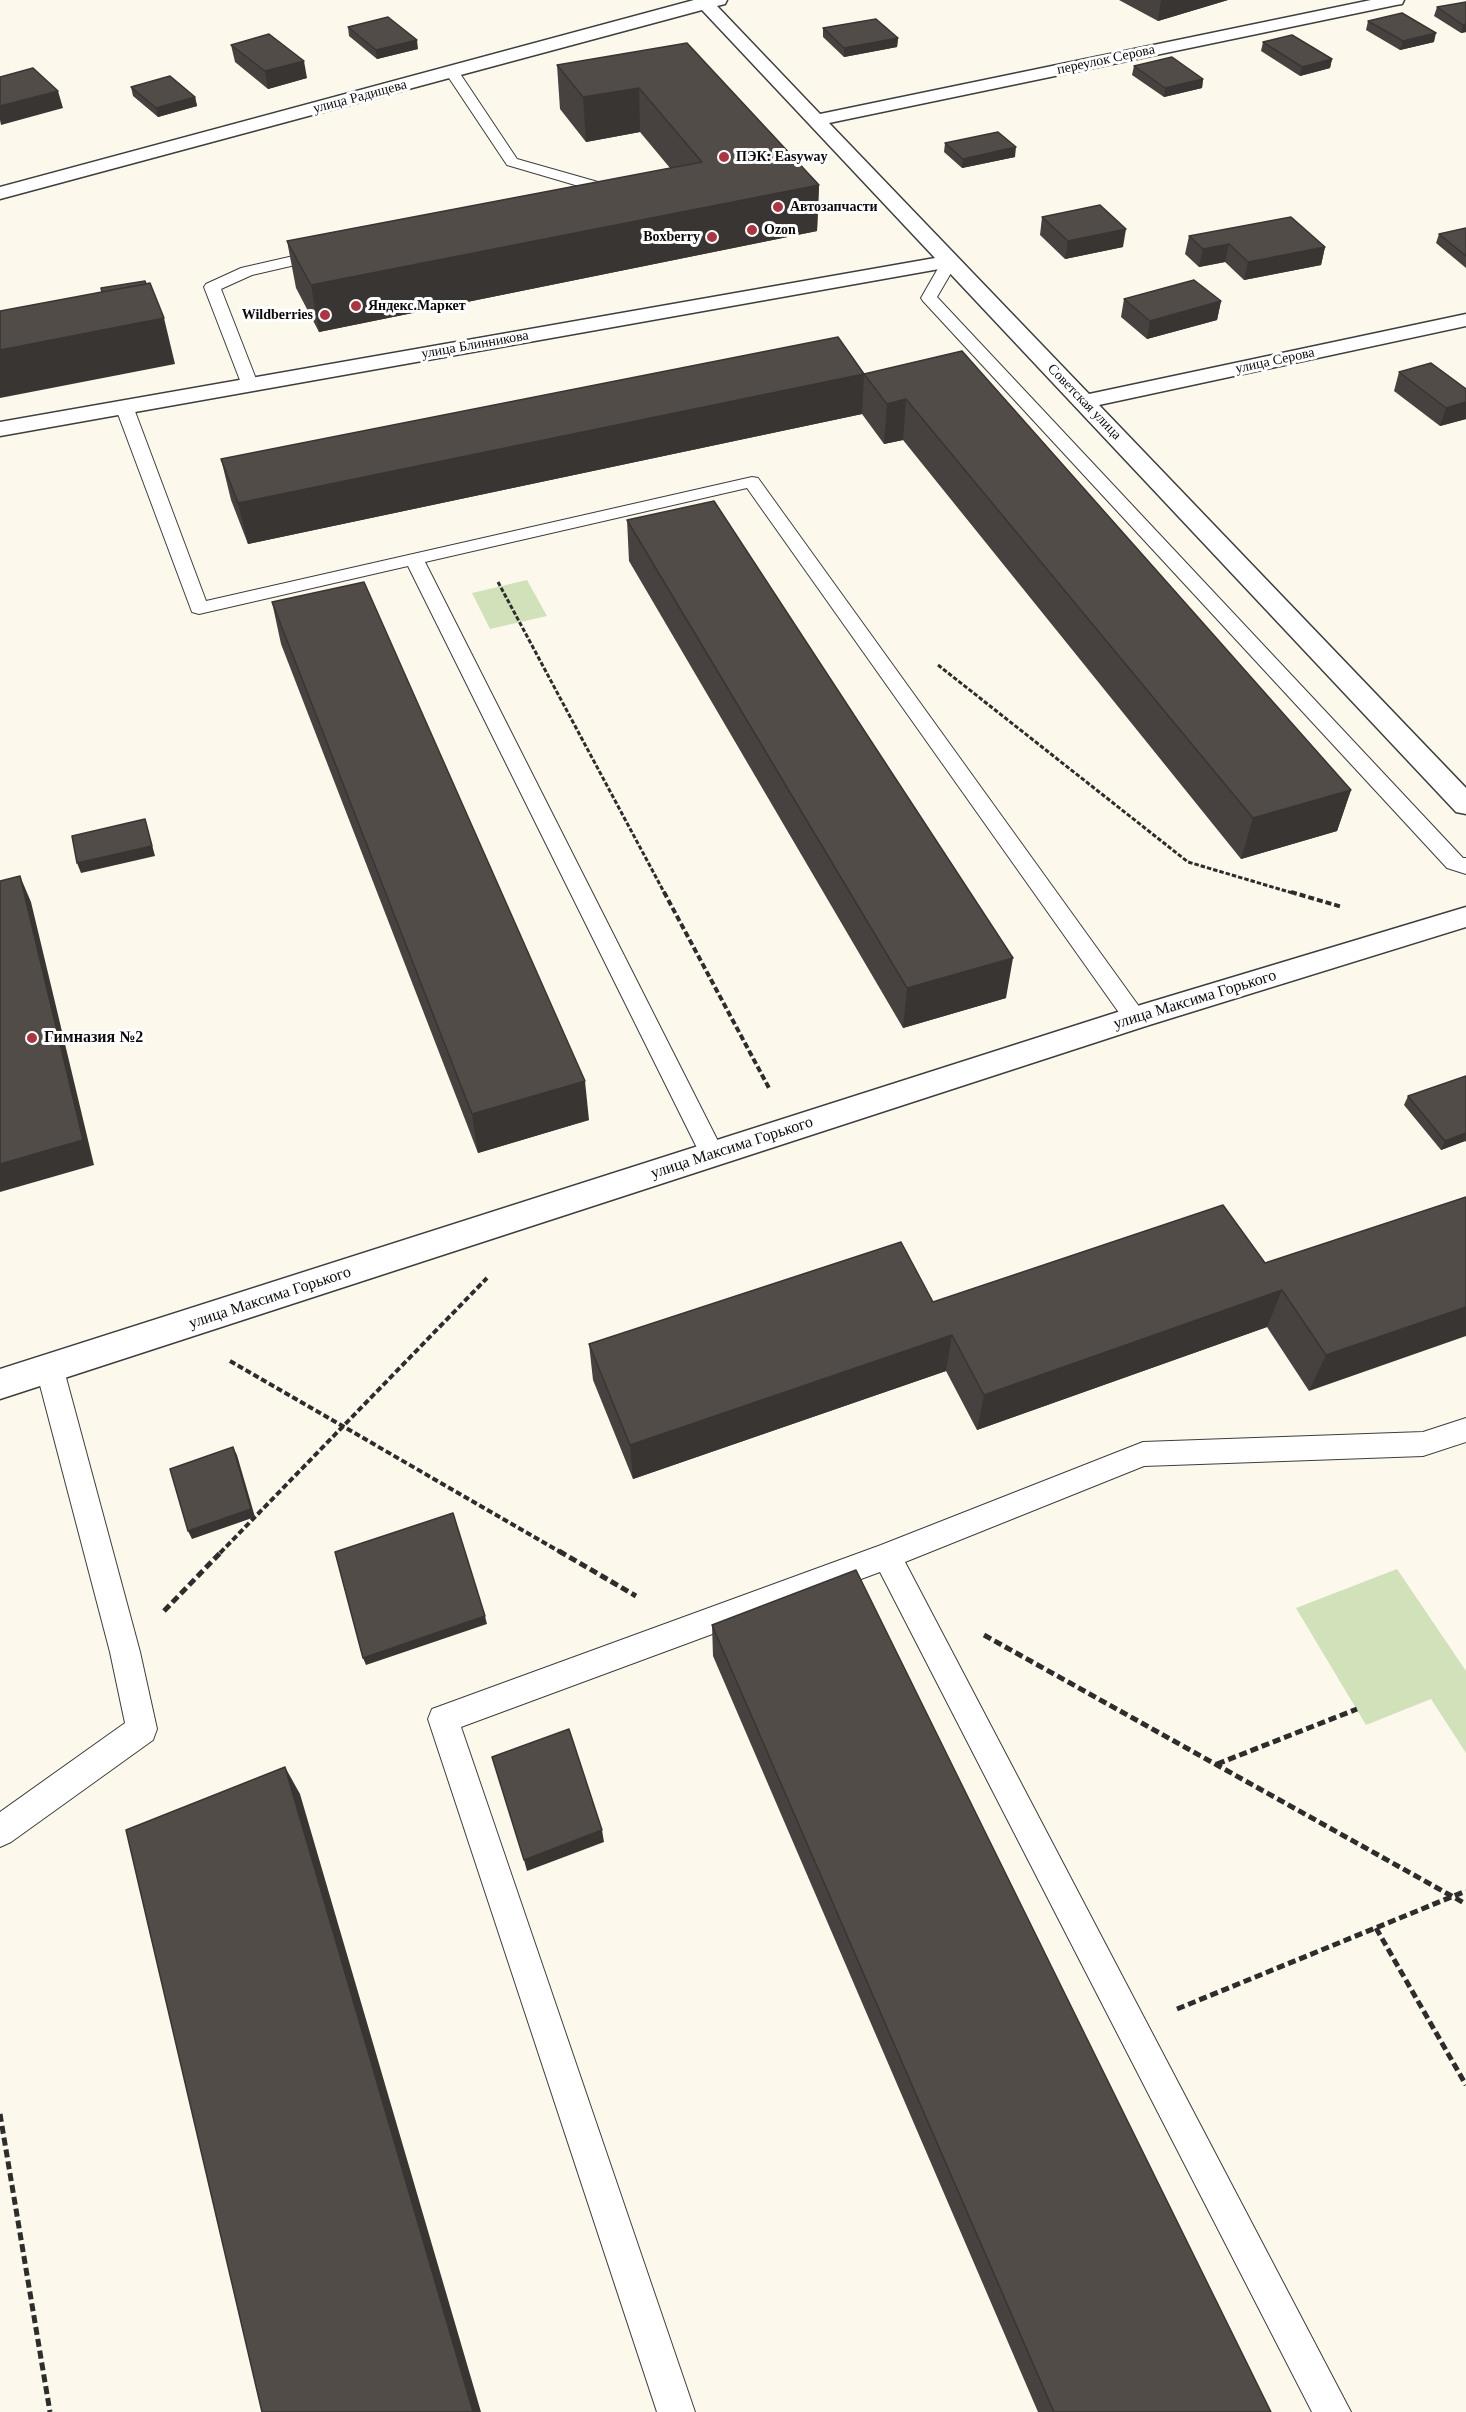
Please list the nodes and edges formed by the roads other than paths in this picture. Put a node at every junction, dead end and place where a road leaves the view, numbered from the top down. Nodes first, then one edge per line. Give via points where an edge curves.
1 (1396, 0) edge
2 (709, 1) edge
3 (452, 72) junction
4 (816, 120) junction
5 (0, 193) edge
6 (579, 198) edge
7 (339, 251) edge
8 (950, 261) junction
9 (1466, 320) edge
10 (249, 384) junction
11 (1084, 402) junction
12 (124, 406) junction
13 (0, 429) edge
14 (414, 559) junction
15 (1466, 805) edge
16 (1466, 866) edge
17 (1466, 917) edge
18 (1135, 1018) junction
19 (713, 1155) junction
20 (50, 1370) junction
21 (0, 1384) edge
22 (1466, 1430) edge
23 (887, 1556) junction
24 (0, 1831) edge
25 (676, 2412) edge
26 (1332, 2412) edge

1 - 4 street, переулок Серова
2 - 3 street, улица Радищева
2 - 4 street, Советская улица
3 - 5 street, улица Радищева
3 - 6 lane via 512,162 614,191
4 - 8 street, Советская улица
7 - 10 lane via 247,271 212,287
8 - 10 street, улица Блинникова
8 - 11 street, Советская улица
8 - 16 lane via 929,298 1455,863
9 - 11 street, улица Серова
10 - 12 street, улица Блинникова
11 - 15 street, Советская улица
12 - 13 street, улица Блинникова
12 - 14 lane via 199,608
14 - 18 lane via 752,482
14 - 19 lane
17 - 18 street, улица Максима Горького
18 - 19 street, улица Максима Горького
19 - 20 street, улица Максима Горького
20 - 21 street, улица Максима Горького
20 - 24 lane via 142,1729
22 - 23 lane via 1423,1444 1143,1454
23 - 25 lane via 443,1719
23 - 26 lane

